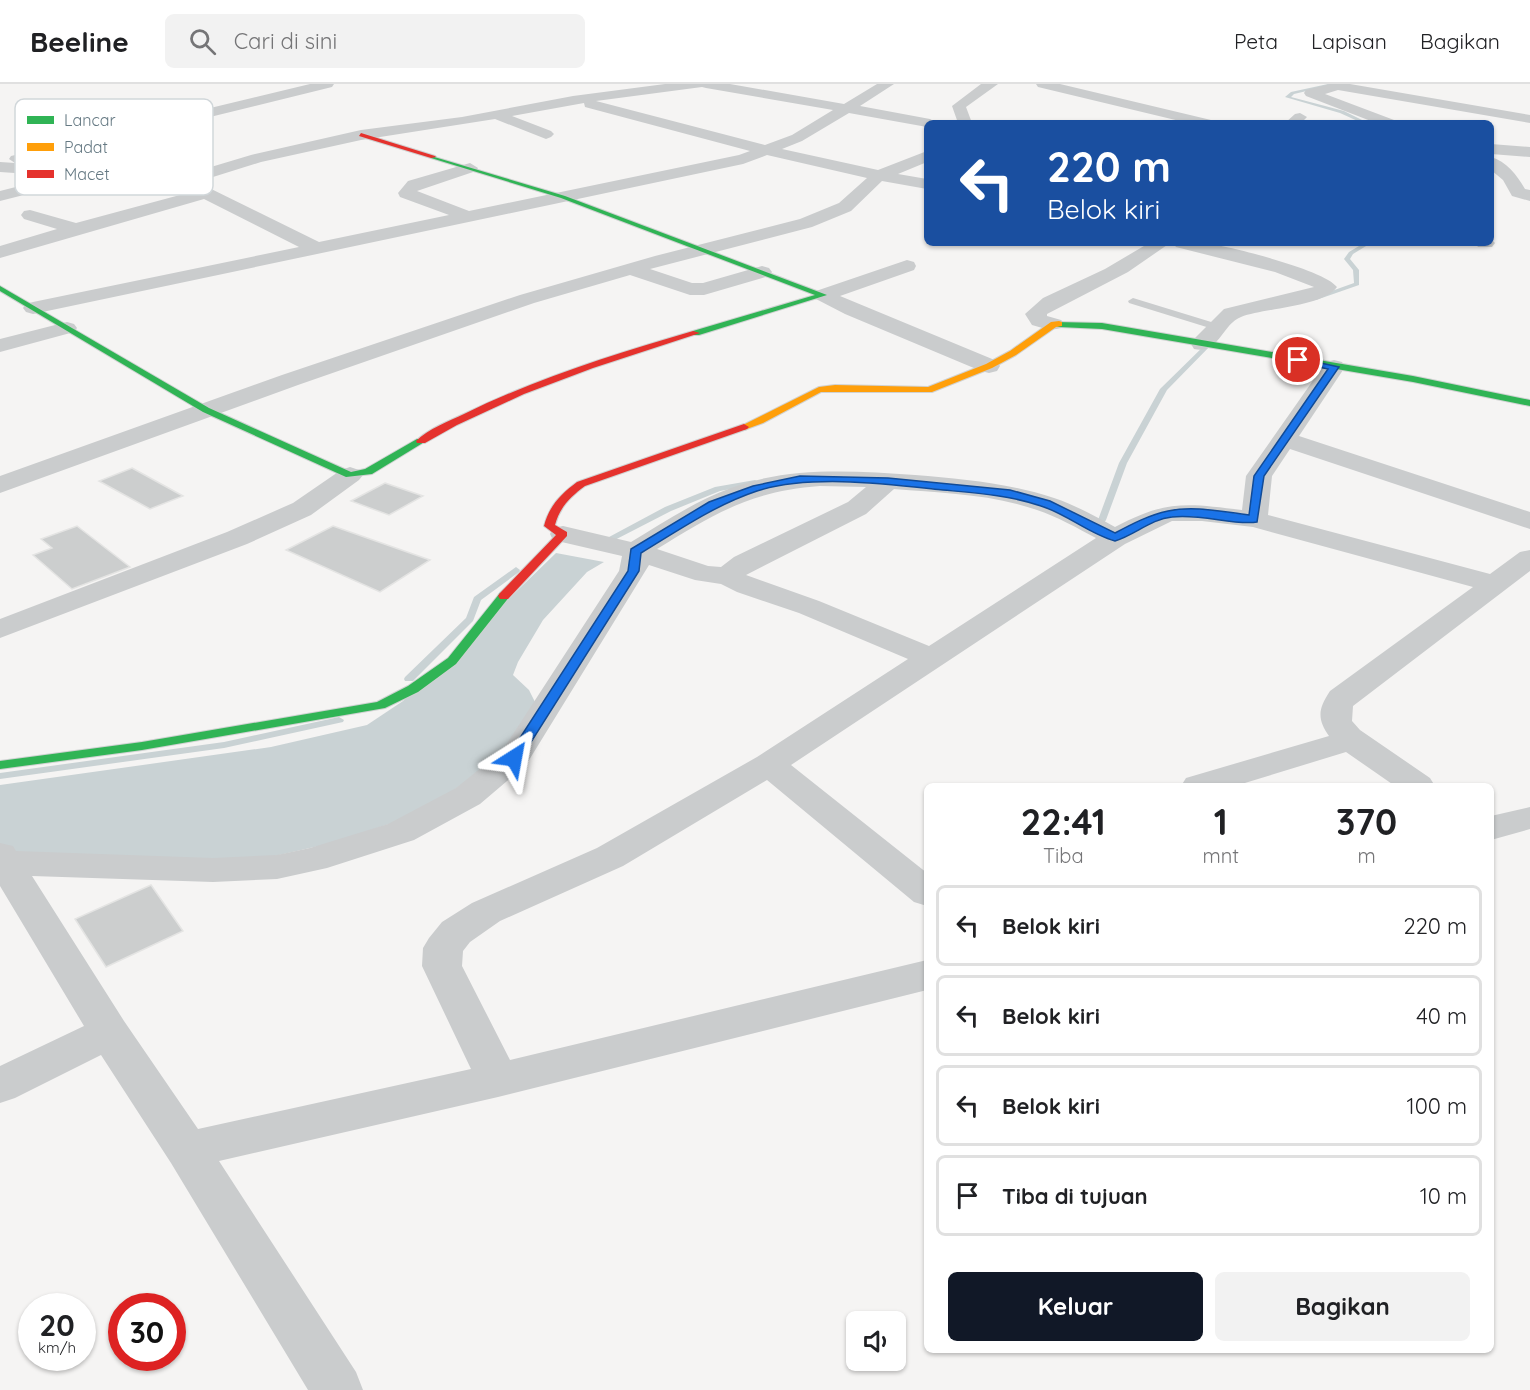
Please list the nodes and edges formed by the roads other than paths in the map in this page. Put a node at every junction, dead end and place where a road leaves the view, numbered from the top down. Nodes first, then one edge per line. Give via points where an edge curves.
1 (327, 84) edge
2 (697, 84) edge
3 (706, 84) edge
4 (887, 84) edge
5 (992, 84) edge
6 (1043, 84) edge
7 (1339, 85) edge
8 (573, 100) junction
9 (848, 109) junction
10 (213, 112) edge
11 (497, 115) junction
12 (1166, 115) junction
13 (1530, 119) edge
14 (964, 120) edge
15 (1150, 120) edge
16 (1191, 120) edge
17 (1381, 120) edge
18 (924, 122) edge
19 (546, 134) dead end
20 (362, 135) junction
21 (1526, 148) edge
22 (1494, 149) edge
23 (767, 150) junction
24 (924, 157) edge
25 (15, 161) edge
26 (1494, 164) edge
27 (0, 165) edge
28 (15, 166) edge
29 (470, 168) junction
30 (213, 171) edge
31 (878, 176) junction
32 (924, 184) edge
33 (15, 192) edge
34 (198, 195) edge
35 (209, 195) edge
36 (0, 196) edge
37 (563, 196) junction
38 (1530, 196) edge
39 (30, 215) dead end
40 (466, 216) junction
41 (76, 229) junction
42 (1156, 246) edge
43 (1193, 246) edge
44 (316, 248) junction
45 (702, 249) junction
46 (0, 252) edge
47 (907, 266) dead end
48 (630, 269) junction
49 (762, 272) junction
50 (0, 288) edge
51 (823, 295) junction
52 (1133, 301) dead end
53 (33, 308) junction
54 (1054, 324) junction
55 (1217, 327) junction
56 (67, 328) junction
57 (1198, 343) junction
58 (0, 346) edge
59 (989, 366) junction
60 (1334, 367) junction
61 (1530, 403) edge
62 (207, 410) junction
63 (1285, 439) junction
64 (350, 475) junction
65 (888, 481) junction
66 (0, 485) edge
67 (1254, 519) junction
68 (1530, 521) edge
69 (563, 534) junction
70 (1115, 538) junction
71 (635, 551) junction
72 (1530, 558) edge
73 (727, 576) junction
74 (1495, 584) junction
75 (0, 629) edge
76 (932, 658) junction
77 (1351, 740) junction
78 (769, 764) junction
79 (0, 765) edge
80 (1208, 783) edge
81 (1414, 783) edge
82 (1530, 818) edge
83 (1494, 827) edge
84 (3, 859) edge
85 (924, 888) edge
86 (924, 976) edge
87 (109, 1032) junction
88 (498, 1080) junction
89 (0, 1086) edge
90 (187, 1150) junction
91 (338, 1390) edge

1 - 10 street
2 - 8 street
3 - 9 street
4 - 9 street
5 - 14 street via 959,106
6 - 12 street
7 - 13 street
7 - 17 street via 1312,94
8 - 11 street
8 - 23 street
9 - 18 street
9 - 23 street
11 - 19 street
11 - 20 street
12 - 15 street
12 - 16 street
20 - 29 street
20 - 30 street
21 - 22 street
23 - 31 street
23 - 37 street via 743,159
24 - 31 street
25 - 27 street
26 - 38 street via 1510,177 1518,192
27 - 28 street
29 - 37 street
29 - 40 street via 414,185 406,193
31 - 32 street
31 - 45 street via 845,207 831,214
33 - 36 street
34 - 41 street
35 - 44 street
37 - 40 street
37 - 45 street
39 - 41 street
40 - 44 street
41 - 46 street
42 - 54 street via 1043,305 1035,314 1040,321
43 - 55 street via 1294,273 1327,287 1318,293 1231,313
44 - 53 street
45 - 48 street
45 - 49 street
47 - 51 street
48 - 49 street via 690,290
48 - 62 street via 527,299
49 - 51 street
50 - 53 street
51 - 59 street via 862,315
51 - 64 street via 600,363 517,393 470,414 368,472
52 - 55 lane
53 - 56 street
54 - 57 street via 1102,326
54 - 59 street
55 - 57 street
56 - 58 street
56 - 62 street
57 - 60 street
59 - 69 street via 929,390 819,390 760,421 581,484 552,510 549,526
60 - 61 street
60 - 63 street
62 - 64 street
62 - 66 street
63 - 67 street via 1259,476
63 - 68 street
64 - 75 street via 302,509
65 - 70 street via 1010,494 1072,514
65 - 71 street via 800,479 756,488 713,504
65 - 73 street via 857,508 744,563
67 - 70 street via 1170,513
67 - 74 street
69 - 71 street
69 - 79 street via 495,605 452,661 413,689 380,705 142,746
70 - 76 street
71 - 73 street via 705,574
71 - 84 street via 633,571 514,758 468,796 401,832 277,867 213,870
72 - 74 street
73 - 76 street
74 - 77 street via 1341,698 1335,710 1336,722
76 - 78 street
77 - 80 street
77 - 81 street
78 - 85 street
78 - 88 street via 610,857 486,912 456,932 443,948 442,966
82 - 83 street
84 - 87 street
86 - 88 street
87 - 89 street
87 - 90 street
88 - 90 street
90 - 91 street

